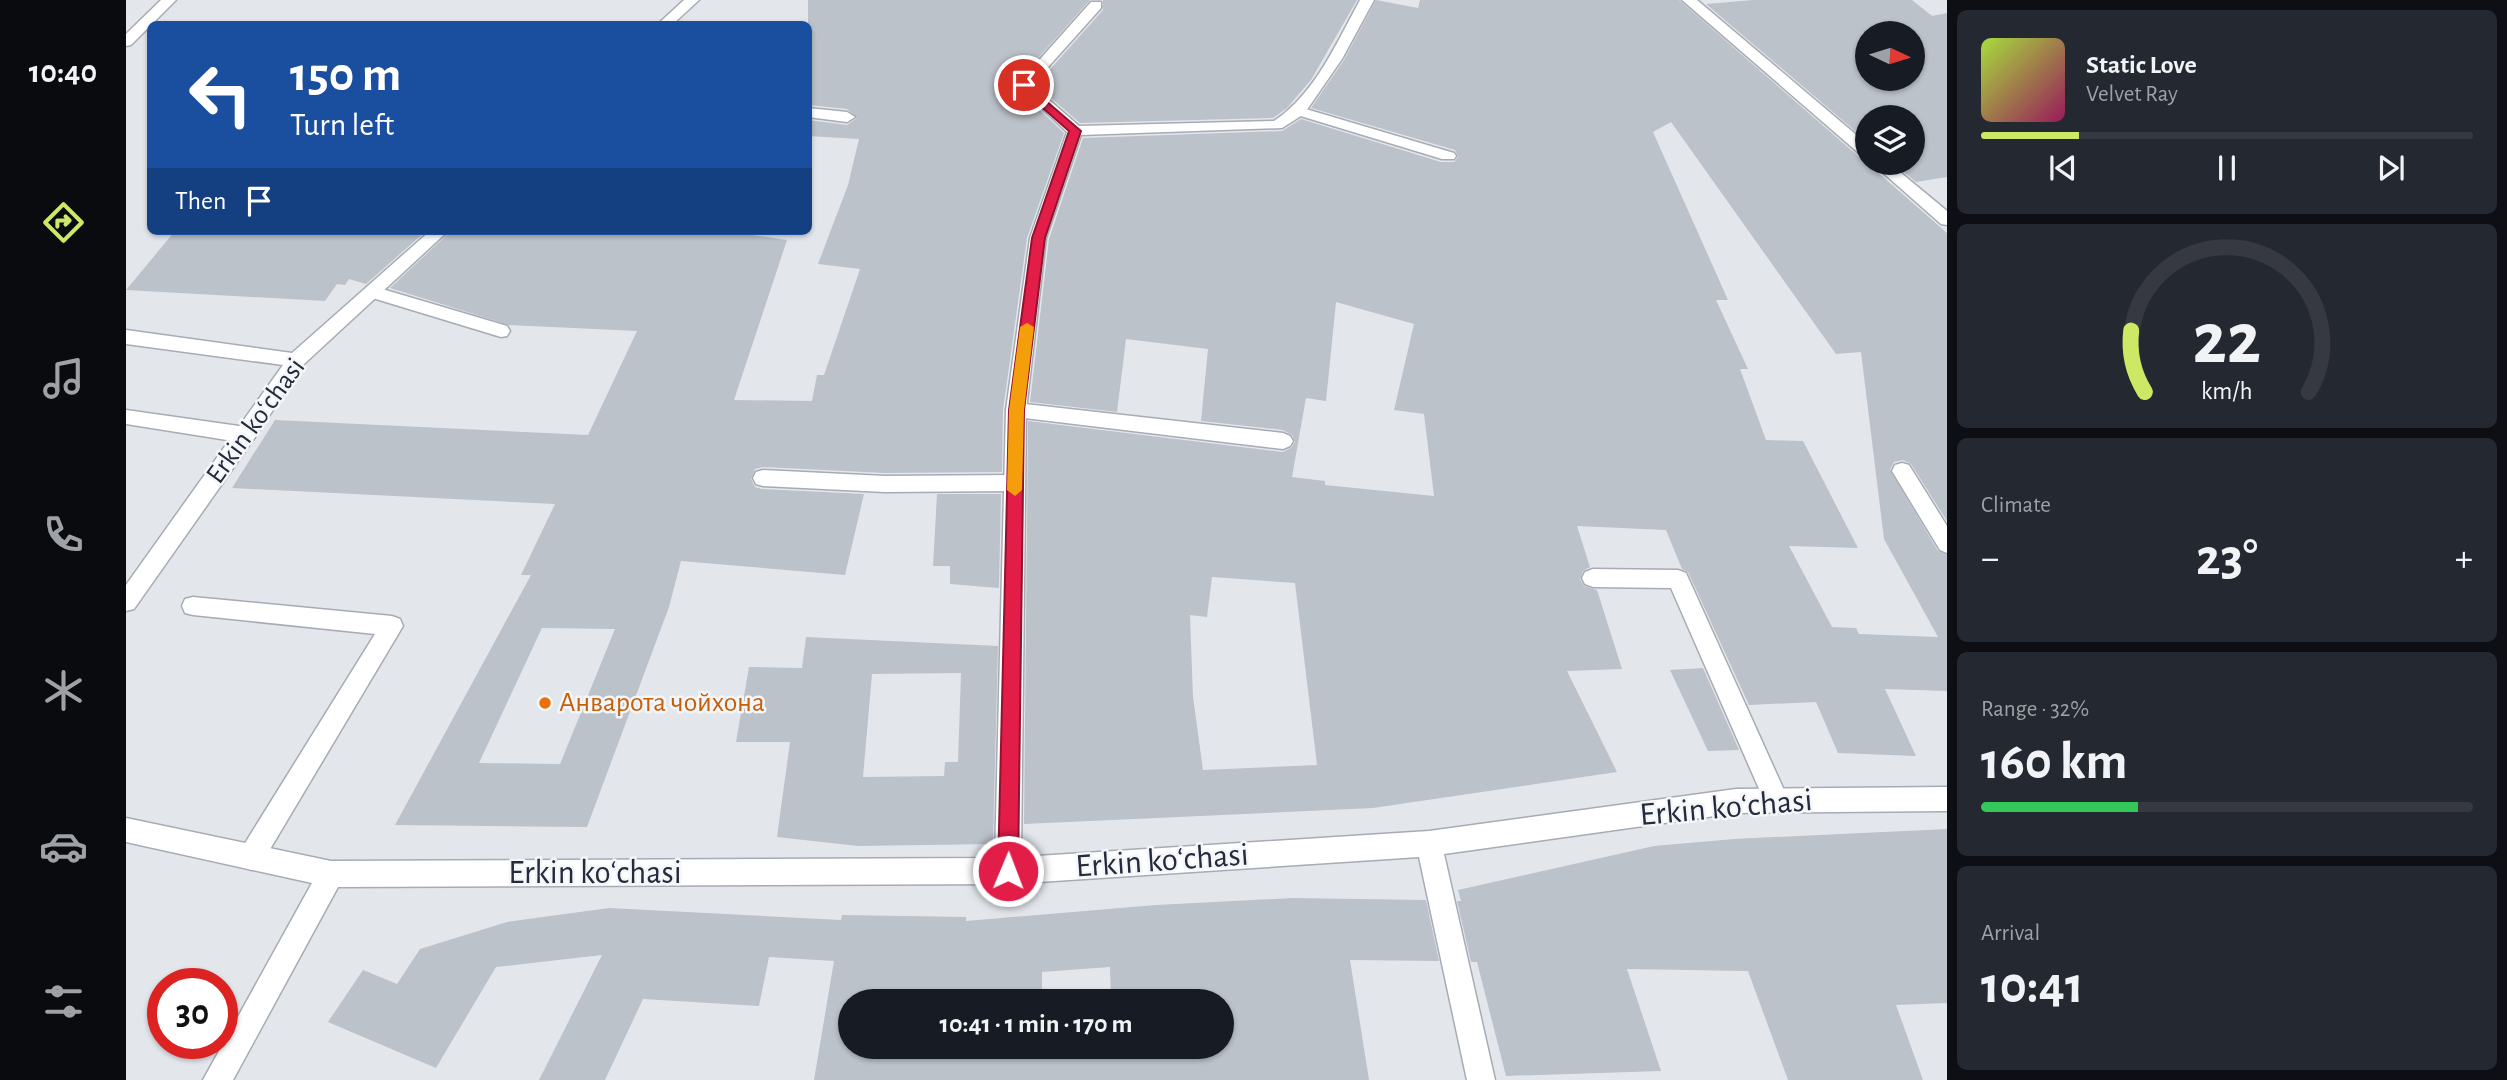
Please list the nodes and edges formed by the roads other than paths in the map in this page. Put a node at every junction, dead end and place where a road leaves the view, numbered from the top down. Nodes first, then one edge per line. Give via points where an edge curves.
1 (169, 0) edge
2 (692, 0) edge
3 (1367, 0) edge
4 (1689, 0) edge
5 (1096, 5) dead end
6 (147, 21) edge
7 (148, 21) edge
8 (669, 21) edge
9 (126, 42) edge
10 (1299, 111) junction
11 (812, 113) edge
12 (847, 117) dead end
13 (1075, 131) junction
14 (1855, 142) edge
15 (1448, 156) dead end
16 (1894, 175) edge
17 (1947, 220) edge
18 (436, 235) edge
19 (372, 292) junction
20 (501, 331) dead end
21 (126, 337) edge
22 (296, 360) junction
23 (1016, 410) junction
24 (126, 417) edge
25 (246, 435) junction
26 (1283, 441) dead end
27 (1902, 471) dead end
28 (763, 478) dead end
29 (1015, 484) junction
30 (1947, 544) edge
31 (1593, 578) dead end
32 (126, 602) edge
33 (193, 606) dead end
34 (1776, 799) junction
35 (1947, 799) edge
36 (126, 830) edge
37 (1429, 844) junction
38 (251, 857) junction
39 (1008, 871) junction
40 (331, 874) junction
41 (217, 1080) edge
42 (1481, 1080) edge

1 - 7 street
2 - 8 street
3 - 10 street via 1335,59
4 - 14 street
5 - 13 street via 1024,85
6 - 9 street
10 - 13 street via 1277,125
10 - 15 street
11 - 12 street
13 - 23 street via 1038,238
16 - 17 street
18 - 19 street, Erkin koʻchasi
19 - 20 street
19 - 22 street, Erkin koʻchasi
21 - 22 street
22 - 25 street, Erkin koʻchasi
23 - 26 street
23 - 29 street
24 - 25 street
25 - 32 street, Erkin koʻchasi
27 - 30 street
28 - 29 street
29 - 39 street
31 - 34 street via 1678,579
33 - 38 street via 392,626
34 - 35 street, Erkin koʻchasi
34 - 37 street, Erkin koʻchasi
36 - 38 street, Erkin koʻchasi
37 - 39 street, Erkin koʻchasi
37 - 42 street
38 - 40 street, Erkin koʻchasi
39 - 40 street, Erkin koʻchasi
40 - 41 street

